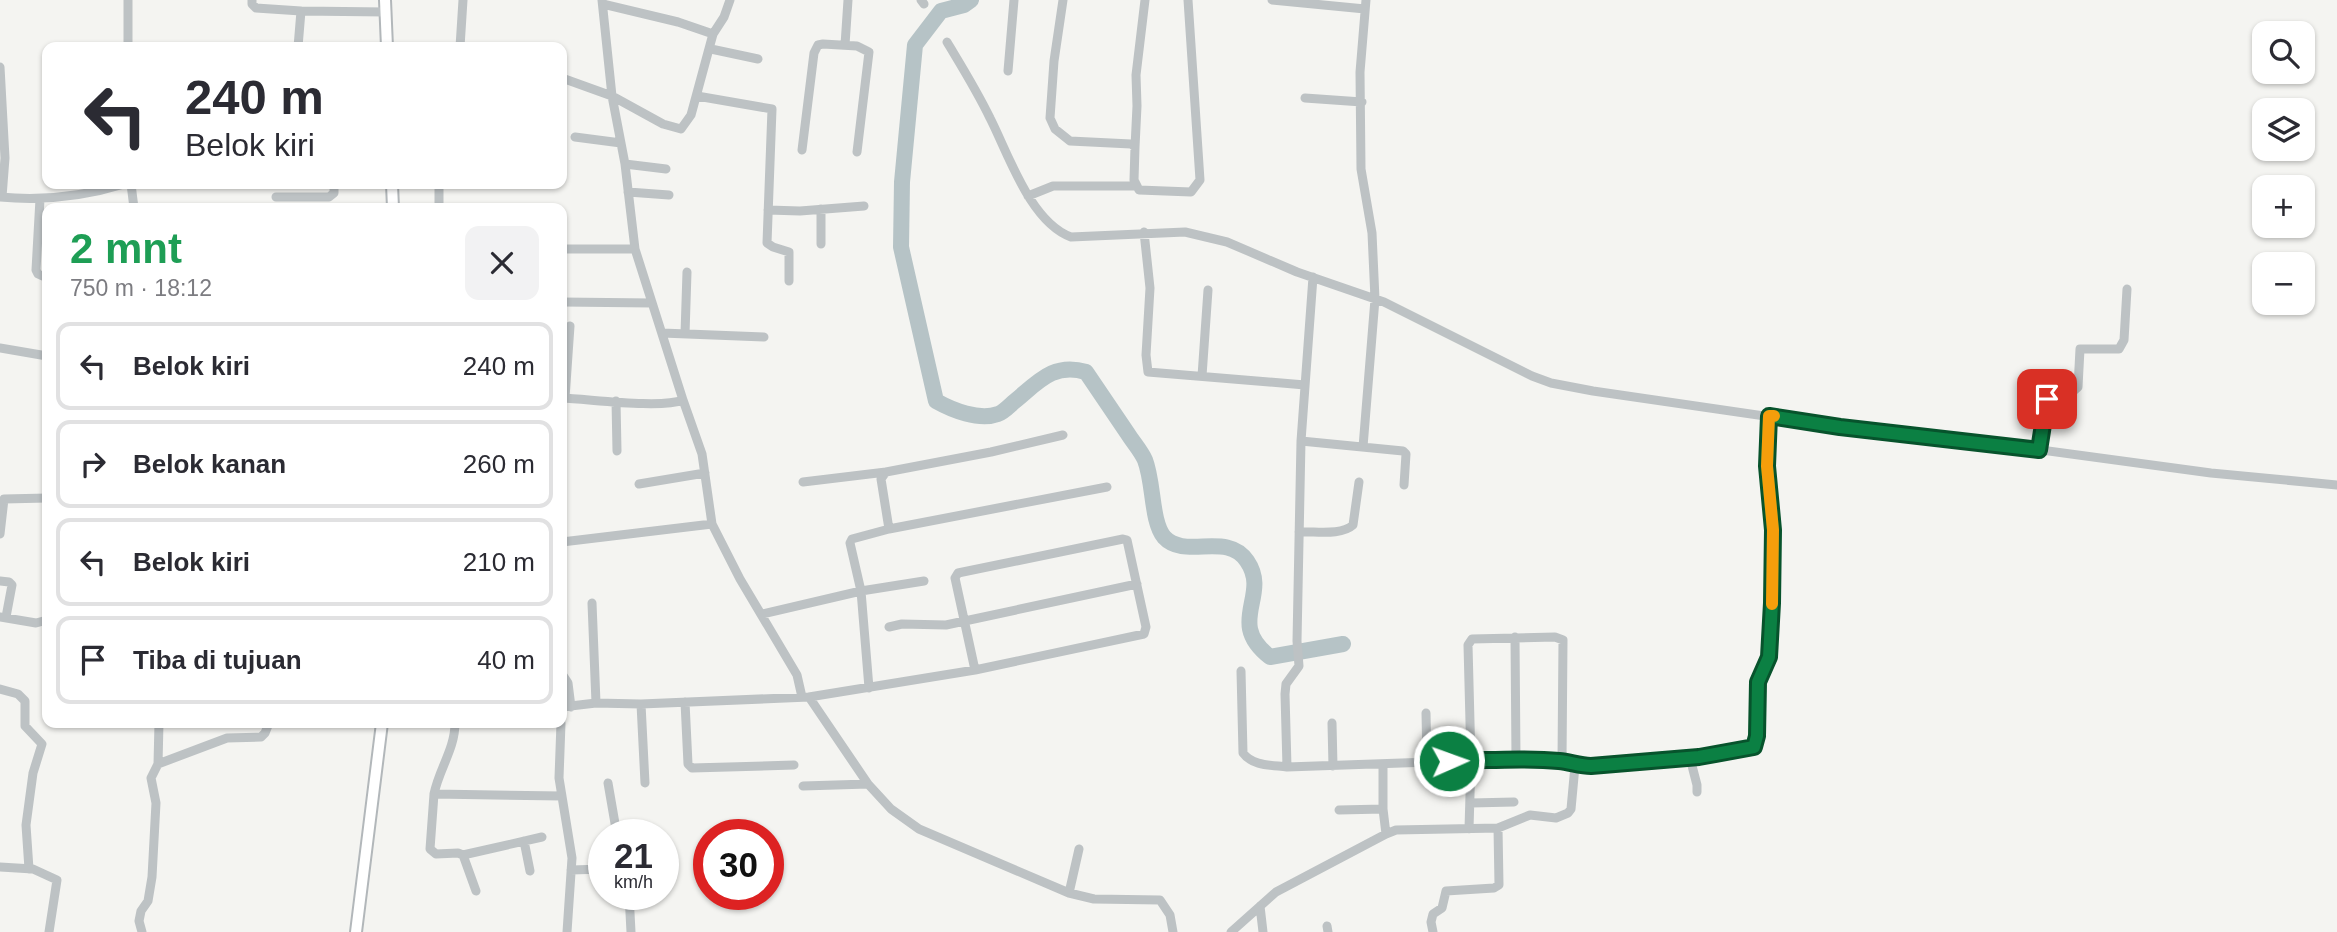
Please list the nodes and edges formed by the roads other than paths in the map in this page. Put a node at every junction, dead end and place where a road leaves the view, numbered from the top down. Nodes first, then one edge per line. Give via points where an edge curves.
1 (128, 0) edge
2 (252, 0) edge
3 (463, 0) edge
4 (730, 0) edge
5 (848, 0) edge
6 (1014, 0) edge
7 (1063, 0) edge
8 (1145, 0) edge
9 (1188, 0) edge
10 (1272, 0) edge
11 (602, 2) edge
12 (1366, 4) edge
13 (385, 6) edge
14 (301, 11) junction
15 (713, 34) junction
16 (947, 41) dead end
17 (128, 42) edge
18 (298, 42) edge
19 (387, 42) edge
20 (460, 42) edge
21 (845, 44) junction
22 (711, 49) junction
23 (758, 59) dead end
24 (0, 66) edge
25 (1007, 71) dead end
26 (567, 80) edge
27 (612, 96) junction
28 (697, 96) junction
29 (1305, 98) dead end
30 (1362, 102) junction
31 (575, 137) dead end
32 (621, 143) junction
33 (1135, 147) junction
34 (802, 150) dead end
35 (857, 152) dead end
36 (625, 164) junction
37 (666, 169) dead end
38 (1136, 186) junction
39 (98, 189) edge
40 (334, 189) edge
41 (628, 192) junction
42 (669, 195) dead end
43 (1028, 196) junction
44 (1, 197) edge
45 (276, 197) dead end
46 (40, 199) junction
47 (864, 206) dead end
48 (821, 209) junction
49 (768, 210) junction
50 (1144, 232) junction
51 (821, 244) dead end
52 (567, 249) edge
53 (635, 249) junction
54 (687, 272) dead end
55 (42, 276) edge
56 (1313, 277) junction
57 (789, 281) dead end
58 (2127, 289) dead end
59 (1208, 290) dead end
60 (1375, 299) junction
61 (567, 302) edge
62 (652, 303) junction
63 (570, 326) dead end
64 (662, 333) junction
65 (685, 334) junction
66 (764, 337) dead end
67 (0, 348) edge
68 (42, 355) edge
69 (567, 357) edge
70 (1202, 376) junction
71 (1305, 385) junction
72 (567, 398) edge
73 (683, 400) junction
74 (615, 401) junction
75 (1769, 416) junction
76 (1063, 435) dead end
77 (1301, 441) junction
78 (1363, 447) junction
79 (2039, 450) junction
80 (617, 451) dead end
81 (886, 471) junction
82 (705, 473) junction
83 (803, 482) dead end
84 (1359, 482) dead end
85 (639, 484) dead end
86 (1404, 485) dead end
87 (2337, 485) edge
88 (1107, 487) dead end
89 (42, 498) edge
90 (712, 524) junction
91 (889, 529) junction
92 (1299, 532) junction
93 (0, 534) edge
94 (567, 541) edge
95 (0, 581) edge
96 (924, 581) dead end
97 (1137, 584) junction
98 (861, 591) junction
99 (592, 603) dead end
100 (762, 614) junction
101 (3, 617) edge
102 (965, 621) junction
103 (42, 622) edge
104 (889, 627) dead end
105 (1515, 637) junction
106 (975, 670) junction
107 (1241, 671) dead end
108 (869, 688) junction
109 (0, 689) edge
110 (805, 697) junction
111 (685, 702) junction
112 (596, 703) junction
113 (640, 704) junction
114 (567, 707) edge
115 (1426, 713) dead end
116 (1332, 723) dead end
117 (159, 728) edge
118 (267, 728) edge
119 (381, 728) edge
120 (454, 728) edge
121 (561, 728) edge
122 (1694, 758) junction
123 (1516, 759) junction
124 (1471, 761) junction
125 (1562, 761) junction
126 (1427, 762) junction
127 (158, 764) junction
128 (794, 765) dead end
129 (1382, 765) junction
130 (1333, 766) junction
131 (1575, 766) junction
132 (1287, 767) junction
133 (608, 783) dead end
134 (645, 783) dead end
135 (868, 784) junction
136 (803, 786) dead end
137 (1696, 792) dead end
138 (434, 794) junction
139 (562, 796) junction
140 (1514, 802) dead end
141 (1471, 803) junction
142 (1383, 809) junction
143 (1339, 810) dead end
144 (614, 819) edge
145 (1498, 828) junction
146 (1469, 829) junction
147 (1386, 834) junction
148 (542, 837) dead end
149 (524, 841) junction
150 (1079, 849) dead end
151 (463, 855) junction
152 (0, 867) edge
153 (29, 869) junction
154 (588, 869) edge
155 (571, 870) junction
156 (530, 871) dead end
157 (476, 891) dead end
158 (1069, 893) junction
159 (1260, 906) junction
160 (630, 910) edge
161 (48, 932) edge
162 (142, 932) edge
163 (356, 932) edge
164 (567, 932) edge
165 (631, 932) edge
166 (1173, 932) edge
167 (1231, 932) edge
168 (1263, 932) edge
169 (1433, 932) edge

1 - 17 street
2 - 14 street via 256,8
3 - 20 street
4 - 15 street
5 - 21 street
6 - 25 street
7 - 33 street via 1050,118 1055,129 1070,141 1125,142
8 - 33 street via 1136,75
9 - 38 street via 1199,183 1191,192 1143,191
10 - 12 street
11 - 15 street
11 - 27 street
12 - 30 street
13 - 14 street
13 - 19 main road
14 - 18 street
15 - 22 street
16 - 43 street
21 - 34 street via 815,48
21 - 35 street via 869,52
22 - 23 street
22 - 28 street
24 - 44 street via 5,158
26 - 27 street
27 - 28 street via 681,129
27 - 32 street
28 - 49 street via 772,109
29 - 30 street
30 - 60 street via 1361,169 1372,233
31 - 32 street
32 - 36 street
33 - 38 street
36 - 37 street
36 - 41 street
38 - 43 street via 1054,186
39 - 46 street
40 - 45 street via 329,197
41 - 42 street
41 - 53 street
43 - 50 street via 1070,237
44 - 46 street
46 - 55 street via 36,270
47 - 48 street
48 - 49 street
48 - 51 street
49 - 57 street via 767,243 789,252
50 - 56 street via 1203,234
50 - 70 street via 1150,288 1146,368 1154,374
52 - 53 street
53 - 62 street
54 - 65 street
56 - 60 street
56 - 71 street
58 - 79 street via 2122,346 2080,349 2078,387 2070,394 2048,397
59 - 70 street
60 - 75 street via 1551,383
60 - 78 street
61 - 62 street
62 - 64 street
63 - 69 street
64 - 65 street
64 - 73 street
65 - 66 street
67 - 68 street
70 - 71 street
71 - 77 street
72 - 74 street
73 - 74 street
73 - 82 street
74 - 80 street
75 - 79 street
75 - 122 street via 1772,590 1769,657 1758,682 1756,745
76 - 81 street
77 - 78 street
77 - 92 street
78 - 86 street via 1405,452
79 - 87 street
81 - 83 street
81 - 91 street via 881,484
82 - 85 street
82 - 90 street
84 - 92 street via 1351,528
88 - 91 street
89 - 93 street via 4,499
90 - 94 street
90 - 100 street
91 - 98 street via 851,540
92 - 132 street via 1300,662 1286,684
95 - 101 street via 12,585
96 - 98 street
97 - 102 street
97 - 102 street via 1125,539 976,569 955,575
97 - 106 street via 1144,634
98 - 100 street
98 - 108 street
99 - 112 street
100 - 110 street
101 - 103 street
102 - 104 street
102 - 106 street
105 - 123 street
105 - 124 street via 1469,641
105 - 125 street via 1563,640
106 - 108 street
107 - 132 street via 1243,753 1258,763
108 - 110 street
109 - 153 street via 25,701 25,726 42,744 26,825
110 - 111 street
110 - 135 street
111 - 113 street
111 - 128 street via 688,764 692,768
112 - 113 street
112 - 114 street
113 - 134 street
115 - 126 street
116 - 130 street
117 - 127 street
118 - 127 street via 261,737 227,738
119 - 163 main road
120 - 138 street
121 - 139 street
122 - 131 street
122 - 137 street
123 - 124 street
123 - 125 street
124 - 126 street
124 - 141 street
125 - 131 street
126 - 129 street
127 - 162 street via 151,778 156,803 152,877 139,921
129 - 130 street
129 - 142 street
130 - 132 street
131 - 145 street via 1568,813 1556,818 1530,815
133 - 144 street
135 - 136 street
135 - 158 street via 891,809 919,829
138 - 139 street
138 - 151 street via 430,849 436,854
139 - 155 street
140 - 141 street
141 - 146 street
142 - 143 street
142 - 147 street
145 - 146 street
145 - 169 street via 1499,885 1446,891 1442,908 1433,914
146 - 147 street
147 - 159 street via 1276,892
148 - 149 street
149 - 151 street
149 - 156 street
150 - 158 street
151 - 157 street
152 - 153 street
153 - 161 street via 57,880
154 - 155 street
155 - 164 street
158 - 166 street via 1160,900 1170,915
159 - 167 street
159 - 168 street
160 - 165 street

